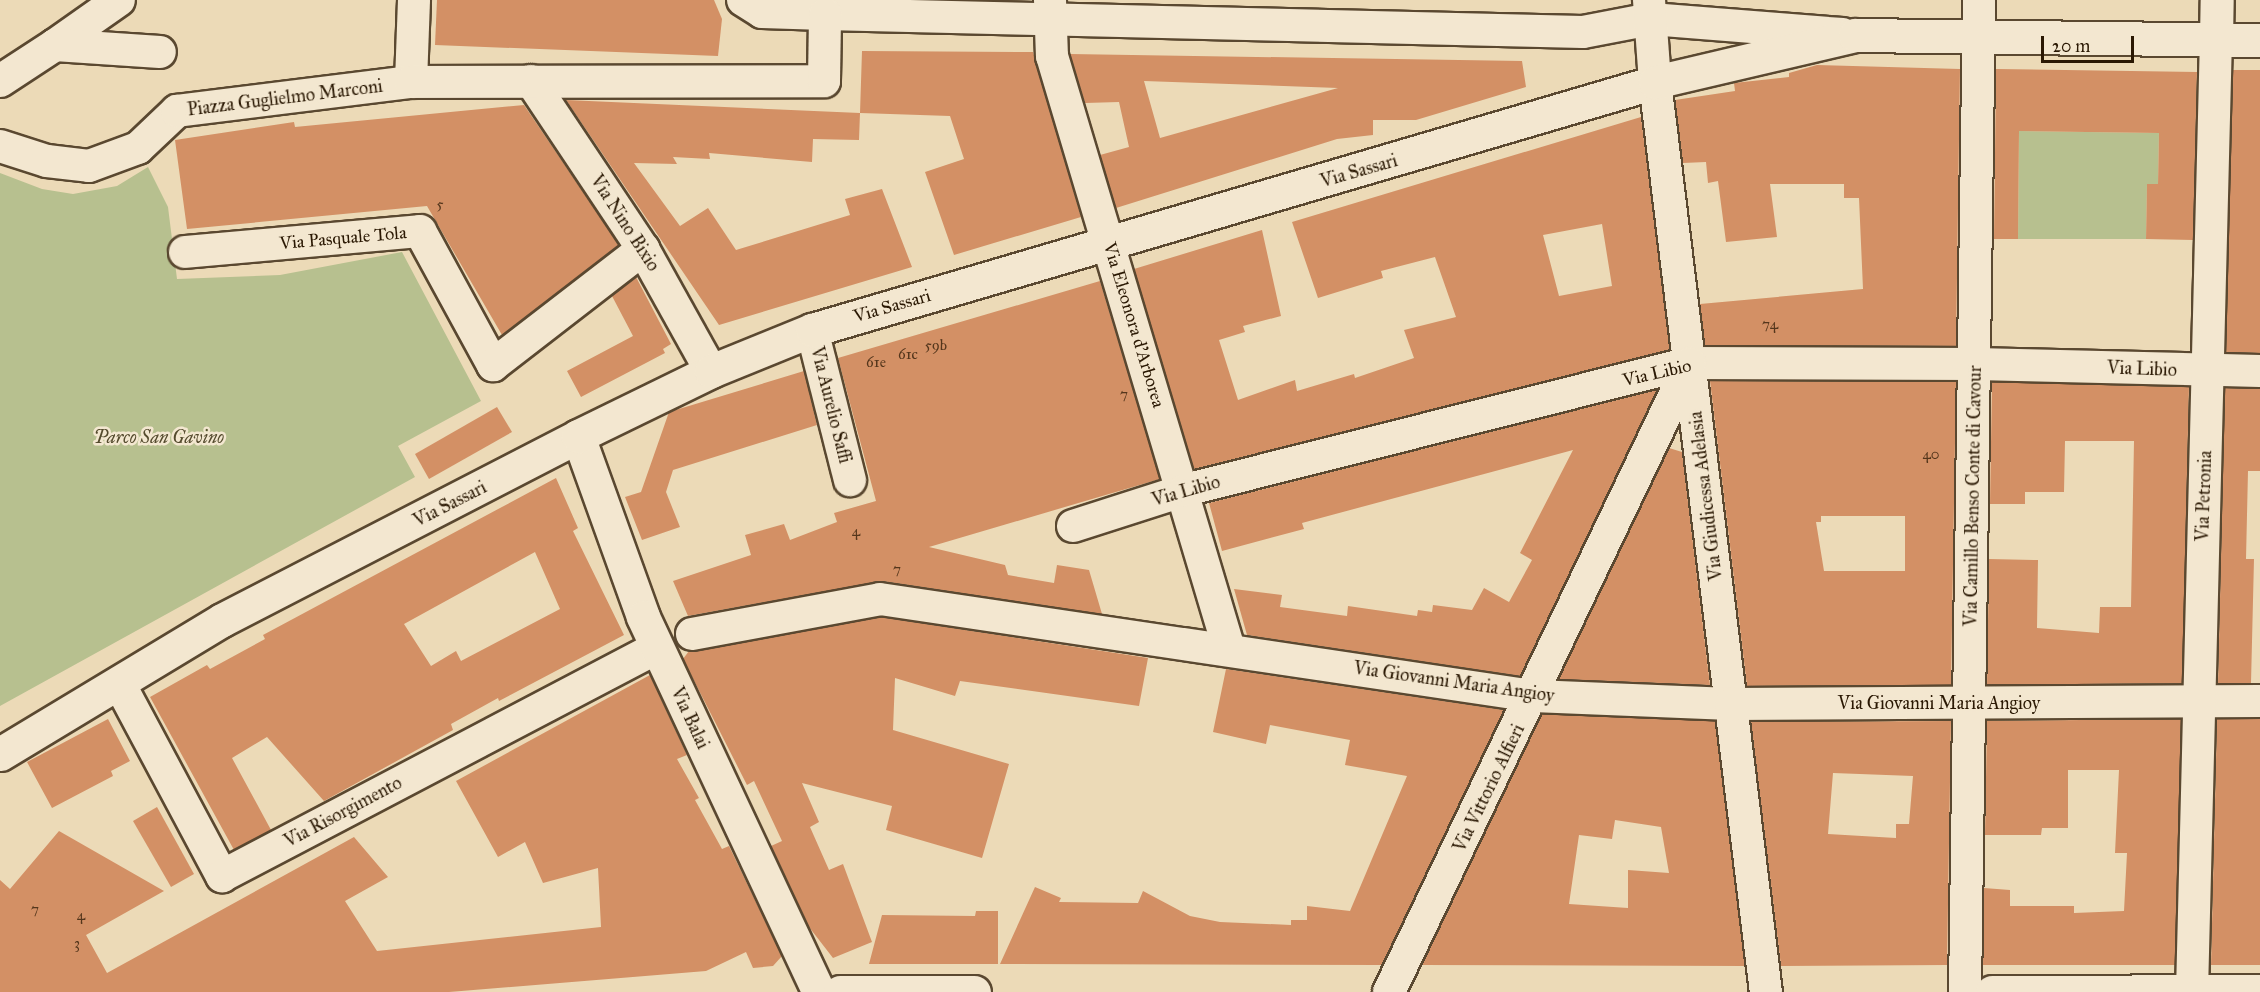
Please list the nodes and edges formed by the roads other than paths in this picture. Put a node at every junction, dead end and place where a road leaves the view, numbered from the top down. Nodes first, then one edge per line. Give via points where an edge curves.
1 (119, 0) edge
2 (414, 0) edge
3 (1979, 0) edge
4 (2217, 0) edge
5 (743, 1) edge
6 (1050, 9) edge
7 (1650, 10) edge
8 (825, 14) junction
9 (1730, 26) junction
10 (1855, 35) junction
11 (1979, 37) junction
12 (2216, 39) junction
13 (2260, 40) edge
14 (55, 45) junction
15 (160, 52) dead end
16 (1732, 65) junction
17 (0, 81) edge
18 (531, 81) junction
19 (411, 82) junction
20 (1655, 82) junction
21 (0, 146) edge
22 (1108, 242) junction
23 (643, 249) junction
24 (185, 252) dead end
25 (812, 330) junction
26 (1690, 363) junction
27 (1976, 363) junction
28 (711, 370) junction
29 (2209, 371) junction
30 (2260, 371) edge
31 (1664, 419) junction
32 (1697, 422) junction
33 (578, 436) junction
34 (850, 480) dead end
35 (1185, 490) junction
36 (1073, 526) dead end
37 (692, 634) dead end
38 (656, 648) junction
39 (1229, 649) junction
40 (120, 685) junction
41 (1533, 696) junction
42 (2260, 701) edge
43 (2197, 702) junction
44 (1970, 703) junction
45 (1731, 704) junction
46 (0, 754) edge
47 (2260, 991) edge
48 (819, 992) edge
49 (840, 992) edge
50 (974, 992) edge
51 (1389, 992) edge
52 (1766, 992) edge
53 (1965, 992) edge
54 (1992, 992) edge
55 (2192, 992) edge

1 - 14 street
2 - 19 street
3 - 11 street, Via Camillo Benso Conte di Cavour
4 - 12 street, Via Petronia
5 - 8 street via 762,12
6 - 7 street via 1583,32
6 - 8 street
6 - 22 street, Via Eleonora d'Arborea via 1052,56
7 - 9 street
7 - 20 street, Via Giudicessa Adelasia
8 - 18 street, Piazza Guglielmo Marconi via 825,81
9 - 10 street
9 - 16 street
10 - 11 street, Via Sassari
10 - 16 street, Via Sassari
11 - 12 street, Via Sassari
11 - 27 street, Via Camillo Benso Conte di Cavour
12 - 13 street, Via Sassari
12 - 29 street, Via Petronia
14 - 15 street
14 - 17 street
16 - 20 street, Via Sassari
18 - 19 street, Piazza Guglielmo Marconi
18 - 23 street, Via Nino Bixio
19 - 21 street, Piazza Guglielmo Marconi via 177,111 138,148 89,166 47,161
20 - 22 street, Via Sassari
20 - 26 street, Via Giudicessa Adelasia
22 - 25 street, Via Sassari
22 - 35 street, Via Eleonora d'Arborea
23 - 24 street, Via Pasquale Tola via 493,365 420,231
23 - 28 street, Via Nino Bixio
25 - 28 street, Via Sassari
25 - 34 street, Via Aurelio Saffi
26 - 27 street, Via Libio
26 - 31 street, Via Vittorio Alfieri
26 - 32 street, Via Giudicessa Adelasia
26 - 35 street, Via Libio
27 - 29 street, Via Libio
27 - 44 street, Via Camillo Benso Conte di Cavour
28 - 33 street, Via Sassari
29 - 30 street, Via Libio
29 - 43 street, Via Petronia
31 - 32 street
31 - 41 street, Via Vittorio Alfieri
32 - 45 street, Via Giudicessa Adelasia
33 - 38 street, Via Balai
33 - 40 street, Via Sassari via 222,620
35 - 36 street, Via Libio
35 - 39 street, Via Eleonora d'Arborea
37 - 39 street, Via Giovanni Maria Angioy via 880,599
38 - 40 street, Via Risorgimento via 222,876
38 - 48 street, Via Balai
39 - 41 street, Via Giovanni Maria Angioy
40 - 46 street, Via Sassari
41 - 45 street, Via Giovanni Maria Angioy
41 - 51 street, Via Vittorio Alfieri
42 - 43 street, Via Giovanni Maria Angioy
43 - 44 street, Via Giovanni Maria Angioy
43 - 55 street, Via Petronia
44 - 45 street, Via Giovanni Maria Angioy
44 - 53 street, Via Camillo Benso Conte di Cavour
45 - 52 street, Via Giudicessa Adelasia
47 - 55 street
49 - 50 street
54 - 55 street

